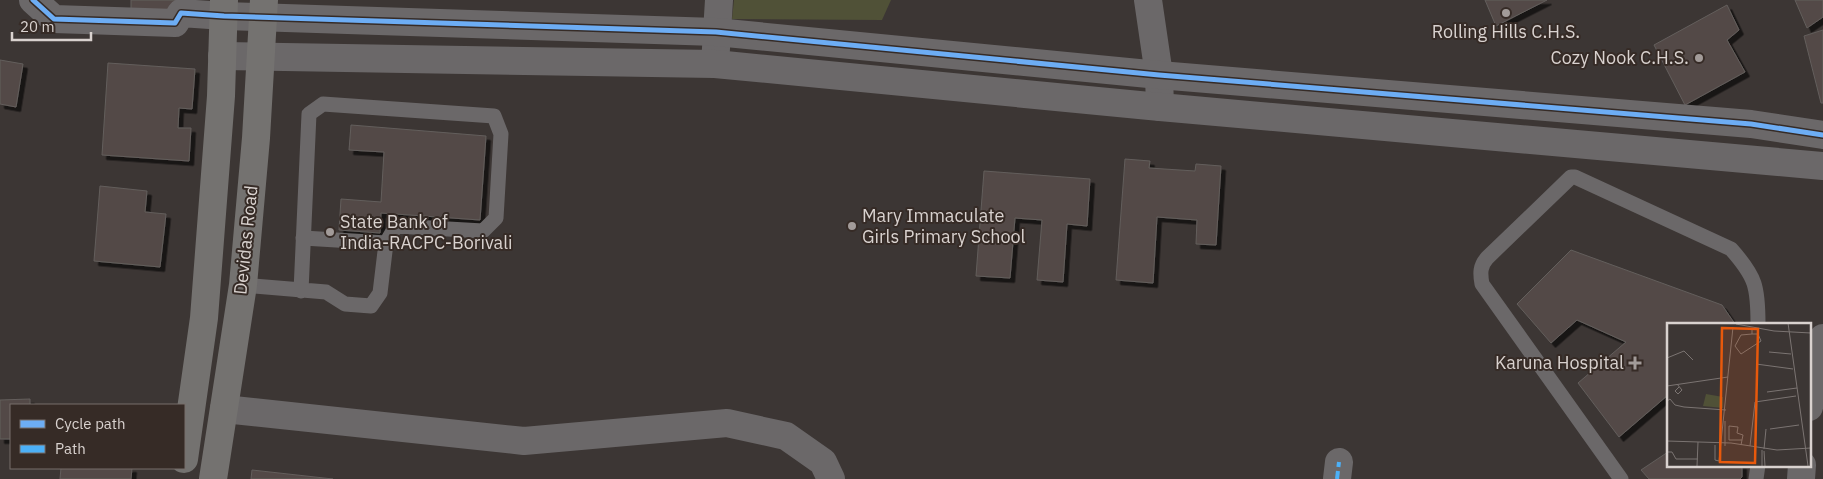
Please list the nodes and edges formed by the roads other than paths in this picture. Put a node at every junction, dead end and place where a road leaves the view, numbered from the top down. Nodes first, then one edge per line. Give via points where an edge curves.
1 (33, 0) edge
2 (719, 0) edge
3 (1148, 0) edge
4 (181, 6) edge
5 (224, 8) edge
6 (264, 9) edge
7 (716, 32) junction
8 (222, 56) junction
9 (957, 56) junction
10 (261, 57) junction
11 (715, 64) junction
12 (1159, 75) junction
13 (956, 87) junction
14 (1160, 107) junction
15 (1823, 135) edge
16 (1823, 166) edge
17 (303, 238) junction
18 (386, 243) junction
19 (243, 285) junction
20 (300, 291) junction
21 (1758, 323) edge
22 (1823, 338) edge
23 (1810, 401) edge
24 (224, 410) junction
25 (185, 452) edge
26 (1758, 466) edge
27 (1802, 466) edge
28 (214, 479) edge
29 (831, 479) edge
30 (1621, 479) edge
31 (1756, 479) edge
32 (1800, 479) edge

1 - 4 street via 54,19 175,22
2 - 7 street
3 - 12 street
4 - 5 street
5 - 6 street
5 - 8 main road, Devidas Road
6 - 7 street
6 - 10 main road, Devidas Road
7 - 9 street
7 - 11 street
8 - 10 street
8 - 25 main road, Devidas Road via 204,318
9 - 12 street
9 - 13 street
10 - 11 street
10 - 19 main road, Devidas Road
11 - 13 street
12 - 14 street
12 - 15 street via 1751,124
13 - 14 street
14 - 16 street
17 - 18 lane
17 - 18 lane via 309,114 323,104 494,116 501,134 496,218 484,231 396,226
17 - 20 lane
18 - 20 lane via 380,293 371,306 345,304 326,292
19 - 20 lane
19 - 24 main road, Devidas Road
21 - 30 lane via 1758,294 1753,279 1731,249 1575,177 1571,177 1482,264 1482,284
22 - 23 street
24 - 28 main road, Devidas Road
24 - 29 street via 524,441 727,423 786,436 823,462
26 - 31 lane
27 - 32 street

